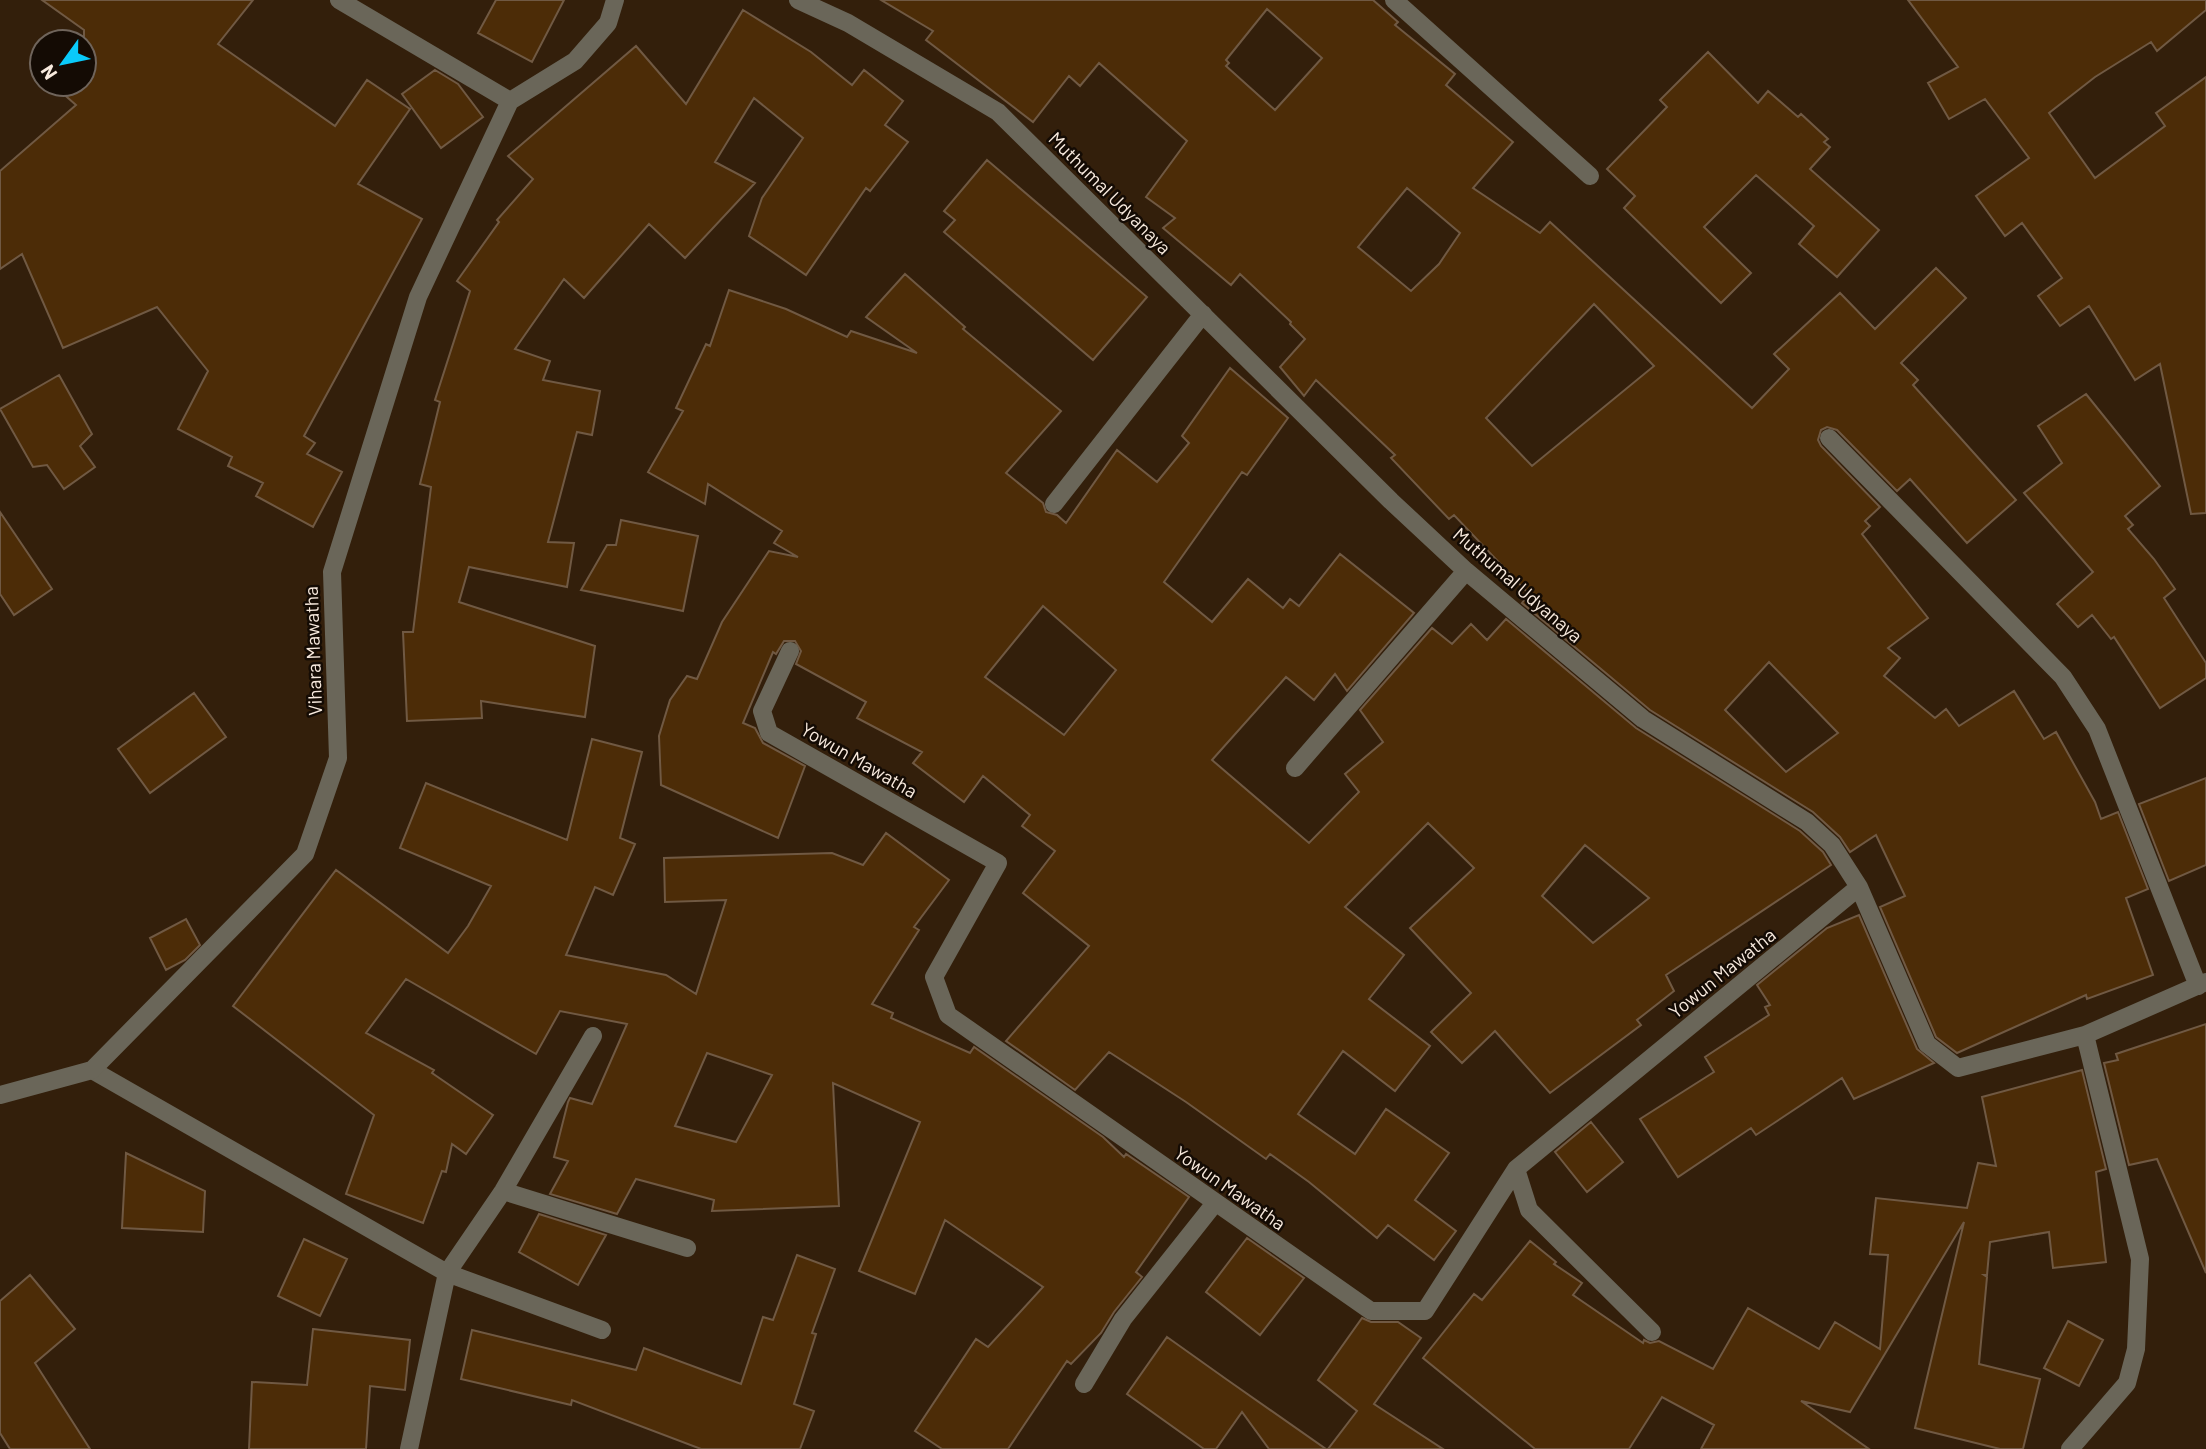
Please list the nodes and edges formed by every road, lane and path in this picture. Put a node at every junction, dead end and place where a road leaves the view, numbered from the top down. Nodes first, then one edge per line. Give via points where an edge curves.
1 (339, 0) edge
2 (615, 0) edge
3 (798, 0) edge
4 (1394, 0) edge
5 (510, 101) junction
6 (1590, 176) dead end
7 (1203, 314) junction
8 (1829, 438) dead end
9 (1054, 503) dead end
10 (1466, 571) junction
11 (790, 651) dead end
12 (1295, 768) dead end
13 (1859, 887) junction
14 (2202, 984) edge
15 (2085, 1035) junction
16 (593, 1036) dead end
17 (92, 1070) junction
18 (0, 1096) edge
19 (1516, 1169) junction
20 (503, 1191) junction
21 (1215, 1203) junction
22 (687, 1248) dead end
23 (447, 1273) junction
24 (602, 1330) dead end
25 (1652, 1332) dead end
26 (1084, 1384) dead end
27 (410, 1449) edge
28 (2070, 1449) edge

1 - 5 street
2 - 5 street via 608,23 575,61
3 - 7 street, Muthumal Udyanaya via 848,23 998,112
4 - 6 street
5 - 17 street, Vihara Mawatha via 418,297 332,572 338,758 305,854
7 - 9 street
7 - 10 street, Muthumal Udyanaya
8 - 14 street via 2063,677 2097,729
10 - 12 street
10 - 13 street, Muthumal Udyanaya via 1643,719 1807,822 1832,845
11 - 21 street, Yowun Mawatha via 762,710 769,733 998,863 934,977 948,1015
13 - 15 street, Muthumal Udyanaya via 1927,1044 1958,1068
13 - 19 street, Yowun Mawatha
14 - 15 street, Muthumal Udyanaya
15 - 28 street via 2140,1259 2136,1349 2127,1383
16 - 20 street
17 - 18 street, Vihara Mawatha
17 - 23 street
19 - 21 street, Yowun Mawatha via 1425,1311 1371,1311
19 - 25 street via 1529,1210
20 - 22 street
20 - 23 street
21 - 26 street via 1123,1319
23 - 24 street
23 - 27 street

